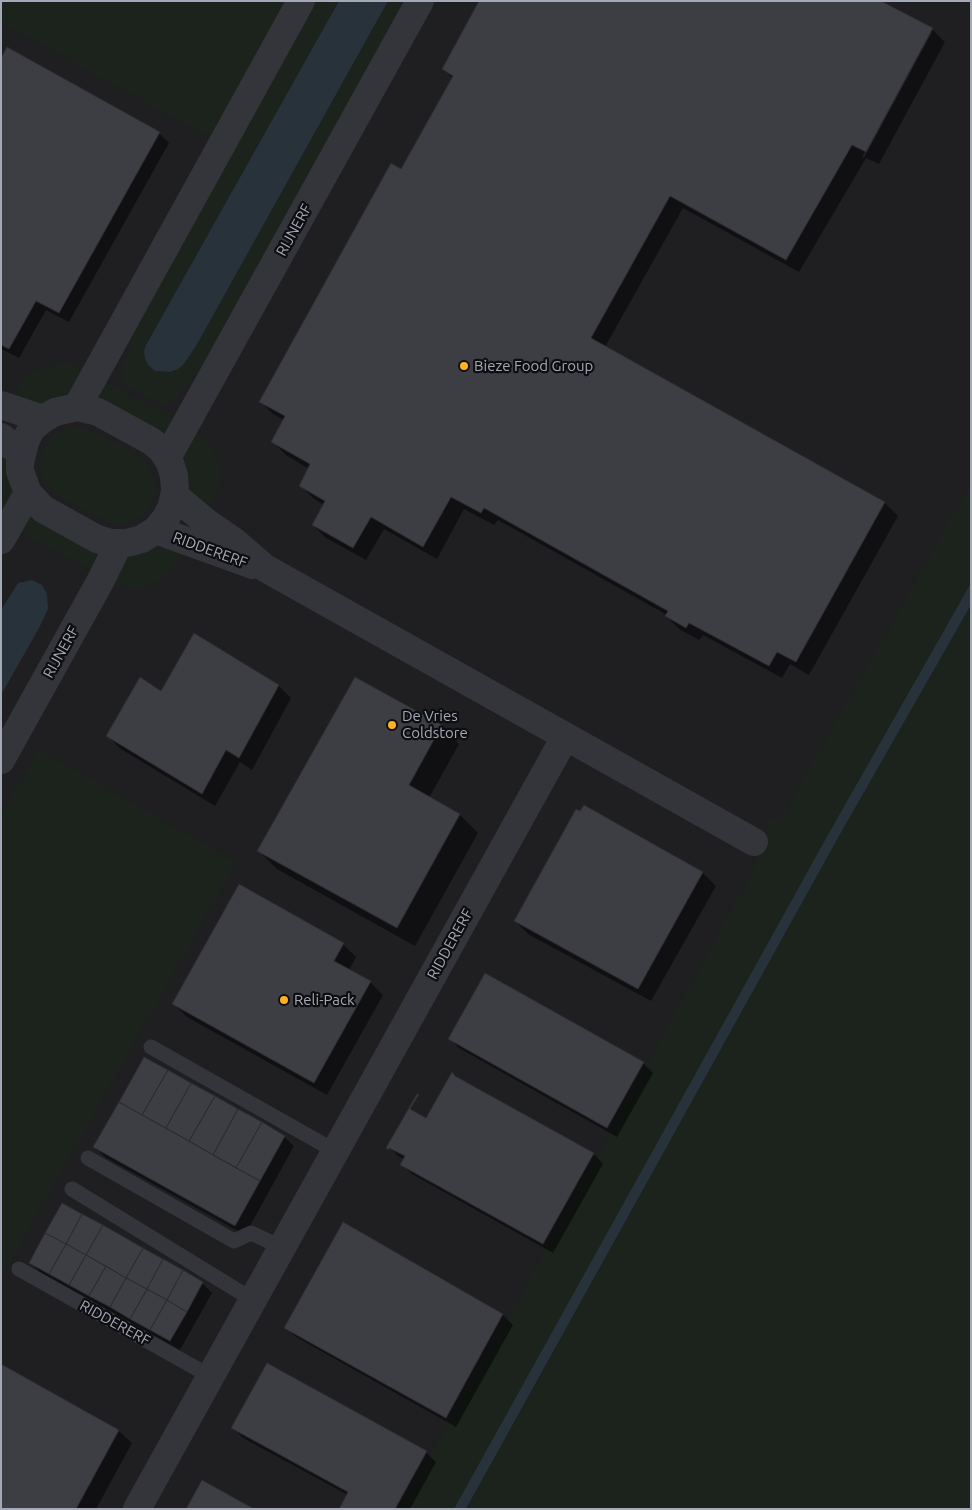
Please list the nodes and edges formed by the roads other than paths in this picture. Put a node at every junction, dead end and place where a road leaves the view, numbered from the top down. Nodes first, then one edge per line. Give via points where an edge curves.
1 (301, 1) edge
2 (420, 1) edge
3 (1, 405) edge
4 (77, 407) junction
5 (43, 419) junction
6 (11, 445) edge
7 (167, 458) junction
8 (28, 493) junction
9 (175, 496) junction
10 (156, 530) junction
11 (1, 540) edge
12 (119, 543) junction
13 (265, 568) junction
14 (565, 737) junction
15 (1, 760) edge
16 (754, 842) dead end
17 (151, 1048) dead end
18 (335, 1151) junction
19 (88, 1158) dead end
20 (72, 1190) dead end
21 (282, 1247) junction
22 (20, 1269) dead end
23 (253, 1300) junction
24 (210, 1376) junction
25 (136, 1509) edge

1 - 4 street
2 - 7 street, RIJNERF
3 - 5 street
4 - 5 street via 55,412
4 - 7 street via 98,412 151,441
5 - 6 street via 24,442
6 - 8 street
7 - 9 street via 174,476
8 - 11 street
8 - 12 street via 43,509 96,539
9 - 10 street via 166,518
9 - 13 street, RIDDERERF
10 - 12 street via 142,539
10 - 13 street, RIDDERERF
12 - 15 street, RIJNERF
13 - 14 street, RIDDERERF
14 - 16 street, RIDDERERF
14 - 18 street, RIDDERERF
17 - 18 lane
18 - 21 street, RIDDERERF
19 - 21 lane via 234,1241 251,1233
20 - 23 lane
21 - 23 street, RIDDERERF
22 - 24 lane, RIDDERERF
23 - 24 street, RIDDERERF
24 - 25 street, RIDDERERF

